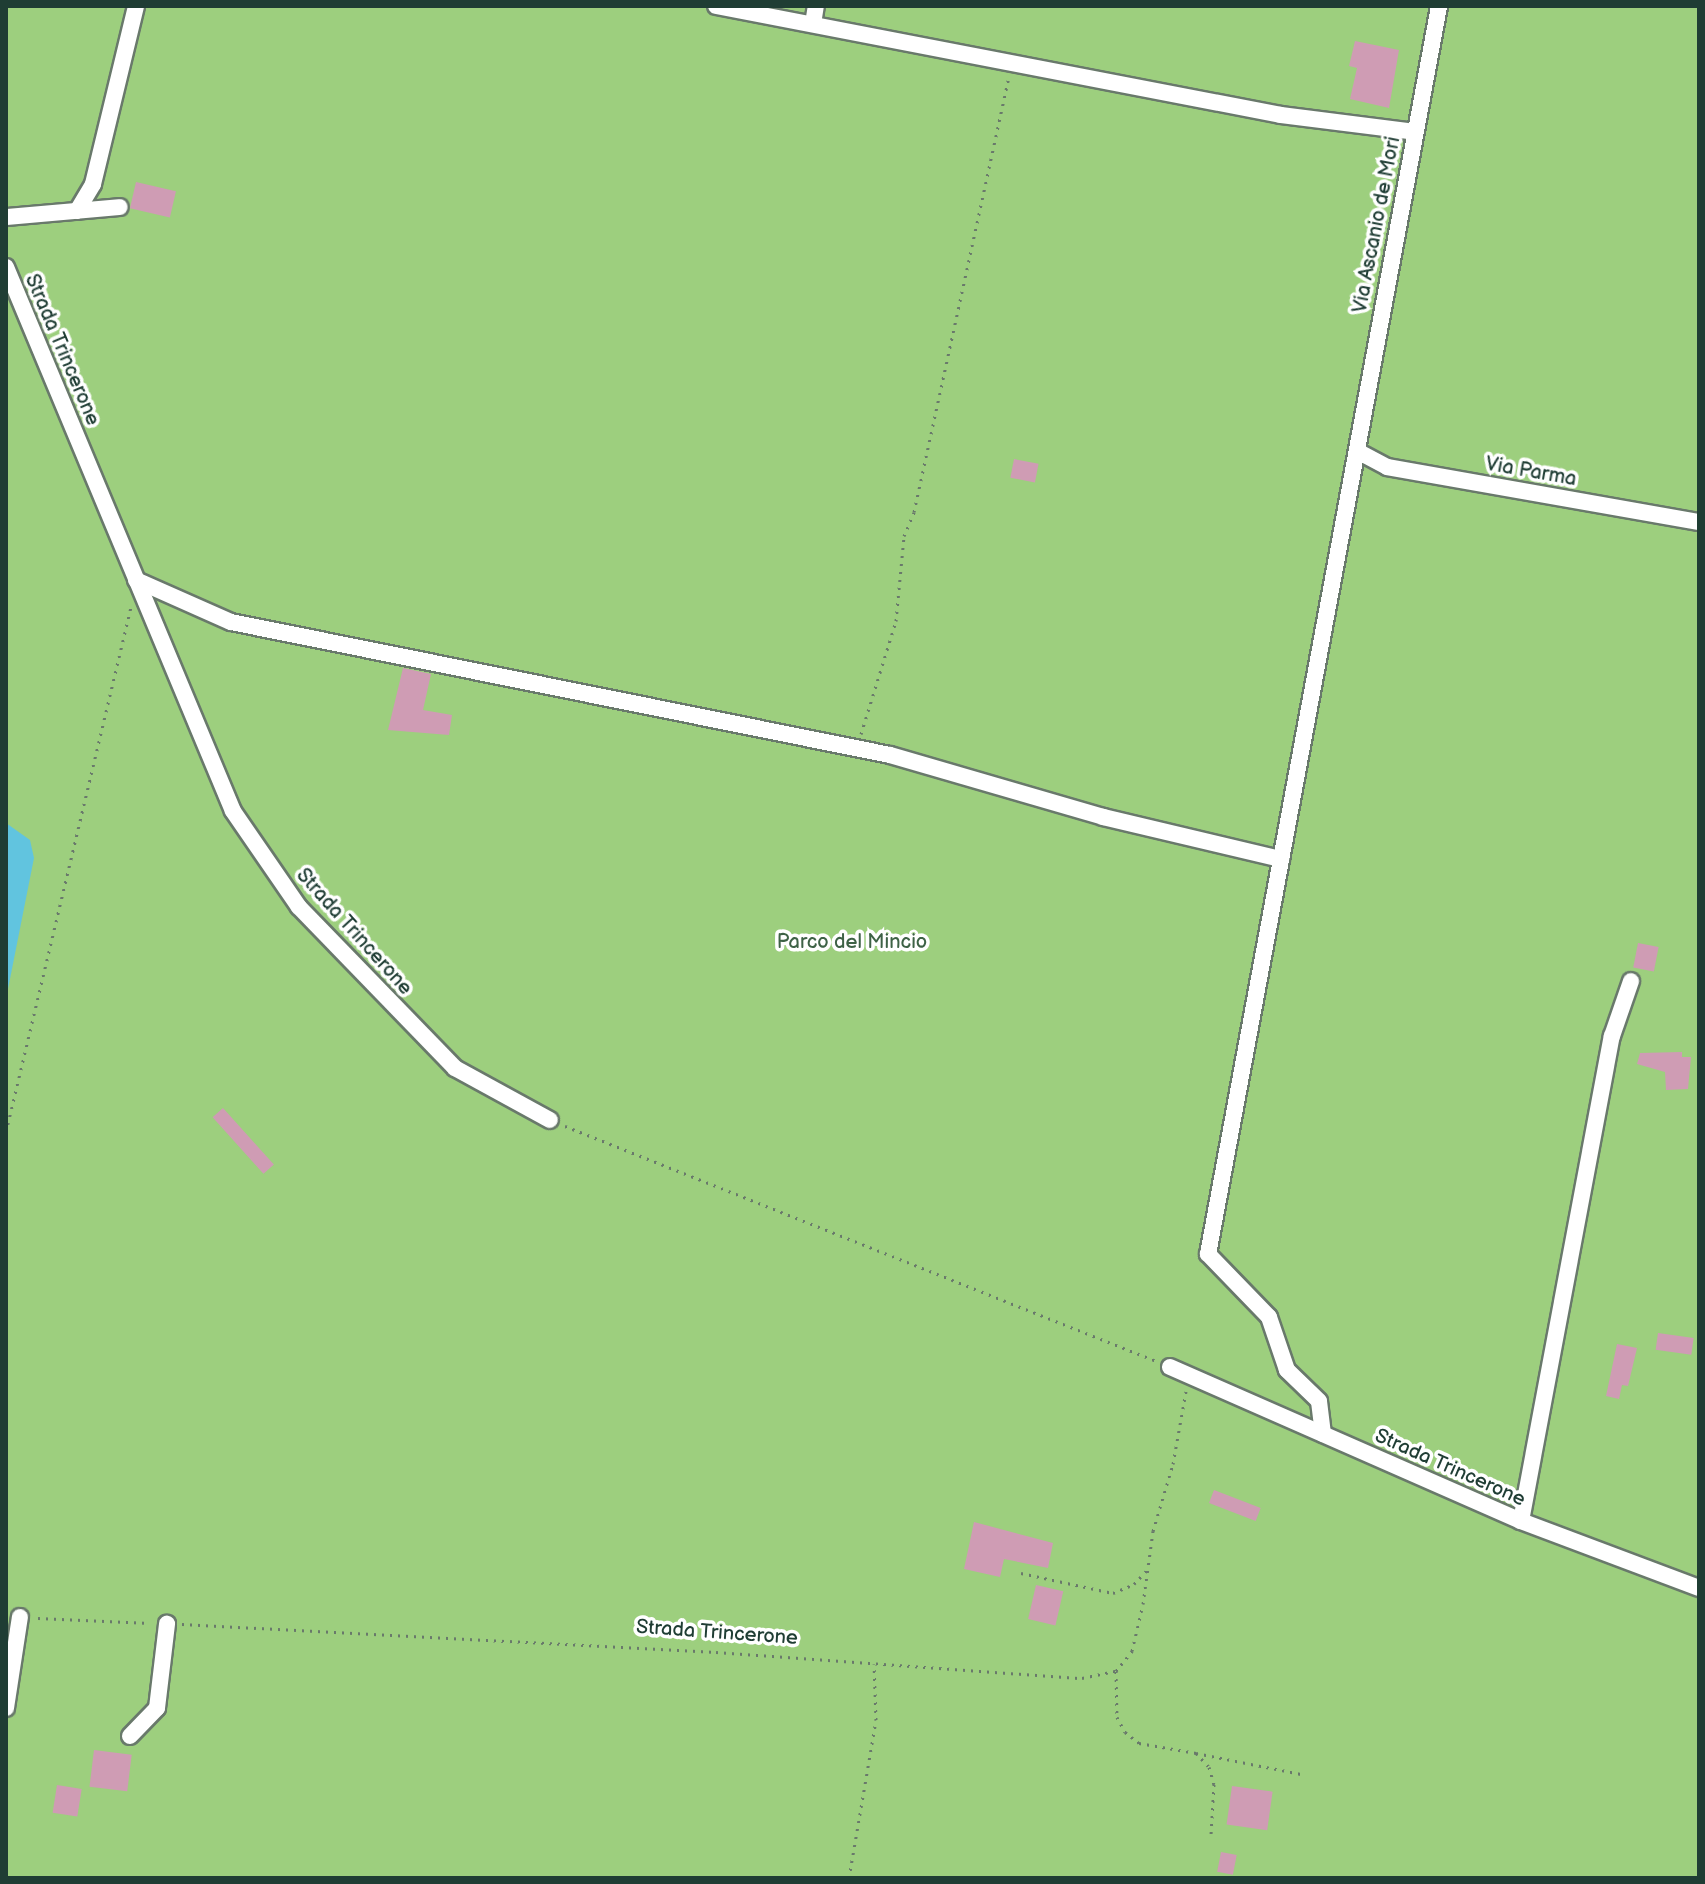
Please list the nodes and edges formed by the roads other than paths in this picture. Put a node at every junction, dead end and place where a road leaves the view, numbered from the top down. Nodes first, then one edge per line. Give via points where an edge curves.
1 (136, 6) edge
2 (716, 6) edge
3 (816, 6) edge
4 (1439, 6) edge
5 (813, 24) junction
6 (1415, 132) junction
7 (120, 207) dead end
8 (77, 211) junction
9 (6, 217) edge
10 (6, 267) edge
11 (1359, 452) junction
12 (1699, 522) edge
13 (136, 580) junction
14 (1281, 859) junction
15 (1631, 981) dead end
16 (550, 1120) road end
17 (1170, 1367) road end
18 (1323, 1434) junction
19 (1521, 1521) junction
20 (1699, 1588) edge
21 (20, 1617) road end
22 (167, 1624) road end
23 (6, 1708) edge
24 (130, 1736) dead end

1 - 8 street via 93,184
2 - 5 street
3 - 5 street
4 - 6 street, Via Ascanio de Mori
5 - 6 street via 1281,115
6 - 11 street, Via Ascanio de Mori
7 - 8 street
8 - 9 street
10 - 13 street, Strada Trincerone
11 - 12 street, Via Parma via 1387,467
11 - 14 street, Via Ascanio de Mori
13 - 14 street via 231,622 478,668 856,749
13 - 16 street, Strada Trincerone via 233,811 299,907 455,1068
14 - 18 street, Via Ascanio de Mori via 1208,1254 1269,1317 1287,1370 1319,1401
15 - 19 street via 1612,1036
17 - 18 street, Strada Trincerone
18 - 19 street, Strada Trincerone
19 - 20 street, Strada Trincerone
21 - 23 street
22 - 24 street via 157,1708

